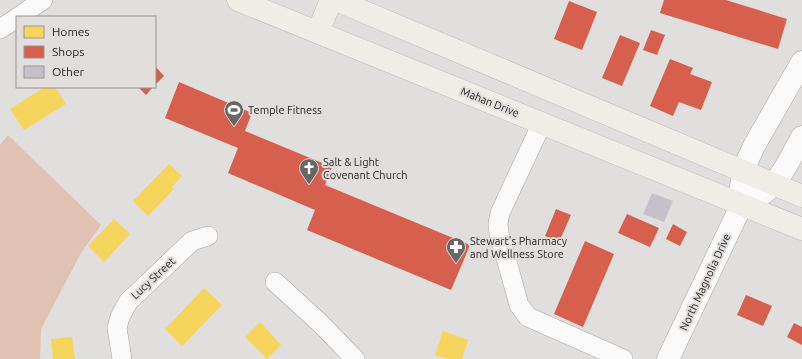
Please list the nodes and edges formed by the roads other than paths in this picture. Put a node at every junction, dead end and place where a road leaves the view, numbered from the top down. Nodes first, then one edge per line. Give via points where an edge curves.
1 (43, 0) edge
2 (238, 0) edge
3 (331, 0) edge
4 (336, 0) edge
5 (19, 16) edge
6 (16, 18) edge
7 (0, 29) edge
8 (318, 32) junction
9 (802, 62) edge
10 (542, 123) junction
11 (802, 137) edge
12 (743, 170) junction
13 (775, 184) junction
14 (802, 196) edge
15 (742, 204) junction
16 (802, 229) edge
17 (208, 236) dead end
18 (275, 282) dead end
19 (122, 359) edge
20 (355, 359) edge
21 (623, 359) edge
22 (668, 359) edge

1 - 5 street
2 - 8 main road, Mahan Drive
3 - 8 main road
4 - 12 main road
6 - 7 street
8 - 10 main road, Mahan Drive
9 - 12 main road, North Magnolia Drive
10 - 15 main road, Mahan Drive
10 - 21 street via 500,213 498,223 519,305 528,317
11 - 13 main road
12 - 13 main road
12 - 15 main road, North Magnolia Drive
13 - 14 main road
13 - 15 main road via 760,196
15 - 16 main road, Mahan Drive
15 - 22 main road, North Magnolia Drive
17 - 19 street, Lucy Street via 192,241 128,302 117,328
18 - 20 street

